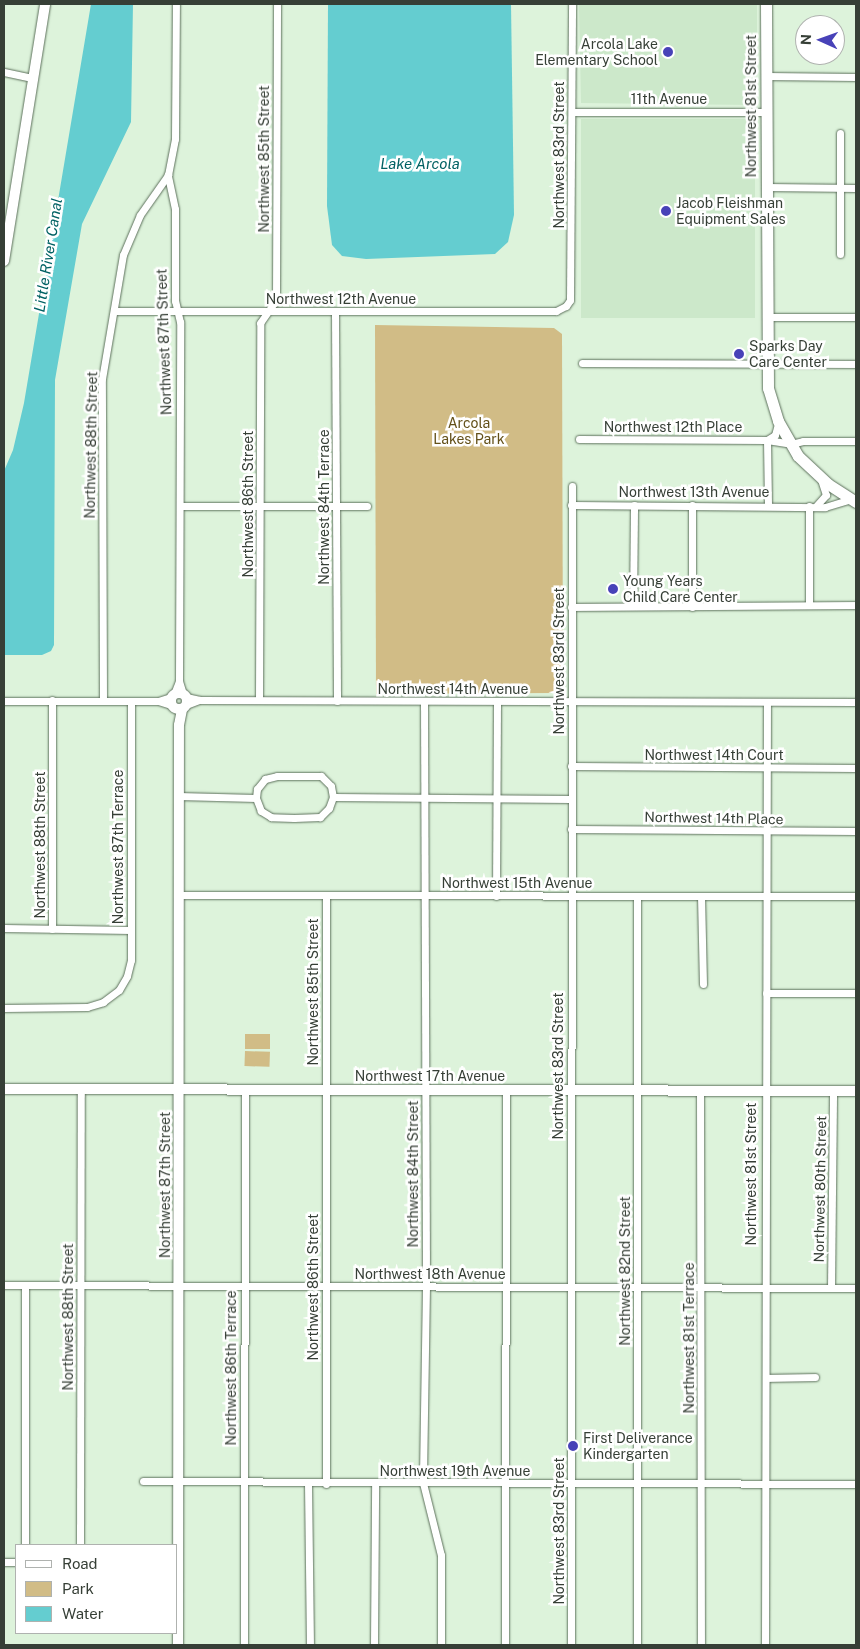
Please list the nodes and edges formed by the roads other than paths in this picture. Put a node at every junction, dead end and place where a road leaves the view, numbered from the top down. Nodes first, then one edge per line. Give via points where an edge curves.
1 (45, 4) edge
2 (176, 4) edge
3 (277, 4) edge
4 (572, 4) edge
5 (766, 4) edge
6 (4, 72) edge
7 (766, 76) junction
8 (856, 77) edge
9 (33, 78) junction
10 (572, 112) junction
11 (766, 112) junction
12 (840, 132) dead end
13 (168, 174) junction
14 (766, 187) junction
15 (840, 188) junction
16 (856, 188) edge
17 (6, 230) edge
18 (840, 254) dead end
19 (4, 261) edge
20 (566, 306) joint
21 (114, 311) junction
22 (178, 311) junction
23 (268, 311) junction
24 (335, 313) junction
25 (766, 317) junction
26 (856, 317) edge
27 (582, 363) dead end
28 (766, 364) junction
29 (856, 364) edge
30 (778, 422) junction
31 (579, 439) dead end
32 (767, 440) junction
33 (856, 441) edge
34 (790, 444) junction
35 (821, 478) junction
36 (572, 486) dead end
37 (853, 501) edge
38 (571, 504) junction
39 (634, 505) junction
40 (692, 505) junction
41 (768, 505) junction
42 (180, 506) junction
43 (260, 506) junction
44 (337, 506) junction
45 (367, 506) dead end
46 (812, 506) junction
47 (809, 605) junction
48 (856, 605) edge
49 (633, 606) junction
50 (692, 606) junction
51 (571, 607) junction
52 (4, 700) edge
53 (52, 700) junction
54 (103, 700) junction
55 (259, 700) junction
56 (131, 701) junction
57 (179, 701) junction
58 (337, 701) junction
59 (424, 701) junction
60 (497, 702) junction
61 (572, 702) junction
62 (767, 702) junction
63 (856, 702) edge
64 (571, 766) junction
65 (767, 768) junction
66 (856, 768) edge
67 (178, 796) junction
68 (333, 797) junction
69 (256, 798) junction
70 (424, 798) junction
71 (497, 798) junction
72 (571, 799) junction
73 (571, 829) junction
74 (767, 831) junction
75 (856, 831) edge
76 (570, 894) junction
77 (178, 895) junction
78 (326, 896) junction
79 (424, 896) junction
80 (496, 896) junction
81 (638, 896) junction
82 (702, 896) junction
83 (767, 896) junction
84 (856, 896) edge
85 (4, 928) edge
86 (52, 929) junction
87 (131, 930) junction
88 (702, 984) dead end
89 (766, 993) junction
90 (856, 993) edge
91 (4, 1008) edge
92 (4, 1089) edge
93 (81, 1089) junction
94 (425, 1089) junction
95 (179, 1090) junction
96 (244, 1090) junction
97 (326, 1090) junction
98 (506, 1090) junction
99 (571, 1090) junction
100 (637, 1090) junction
101 (700, 1090) junction
102 (766, 1090) junction
103 (833, 1091) junction
104 (856, 1091) edge
105 (4, 1285) edge
106 (81, 1285) junction
107 (179, 1285) junction
108 (25, 1286) junction
109 (244, 1286) junction
110 (324, 1286) junction
111 (426, 1286) junction
112 (504, 1287) junction
113 (573, 1287) junction
114 (638, 1287) junction
115 (702, 1288) junction
116 (766, 1288) junction
117 (831, 1288) junction
118 (856, 1288) edge
119 (815, 1377) dead end
120 (766, 1378) junction
121 (143, 1481) dead end
122 (178, 1483) junction
123 (244, 1483) junction
124 (308, 1483) junction
125 (423, 1483) junction
126 (326, 1484) junction
127 (375, 1484) junction
128 (504, 1484) junction
129 (572, 1484) junction
130 (637, 1484) junction
131 (700, 1484) junction
132 (766, 1484) junction
133 (856, 1484) edge
134 (25, 1544) edge
135 (80, 1544) edge
136 (177, 1544) edge
137 (244, 1645) edge
138 (310, 1645) edge
139 (374, 1645) edge
140 (441, 1645) edge
141 (505, 1645) edge
142 (571, 1645) edge
143 (637, 1645) edge
144 (701, 1645) edge
145 (765, 1645) edge

1 - 9 street
2 - 13 street, Northwest 87th Street via 175,139
3 - 23 street, Northwest 85th Street via 276,300
4 - 10 street, Northwest 83rd Street
5 - 7 main road, Northwest 81st Street
6 - 9 street
7 - 8 street
7 - 11 main road, Northwest 81st Street
9 - 17 street
10 - 11 street, 11th Avenue
10 - 20 street, Northwest 83rd Street via 570,300
11 - 14 main road, Northwest 81st Street
12 - 15 street
13 - 21 street, Northwest 88th Street via 140,215 123,255
13 - 22 street, Northwest 87th Street via 175,209 175,301
14 - 15 street
14 - 25 main road, Northwest 81st Street
15 - 16 street
15 - 18 street
17 - 19 street
20 - 24 street, Northwest 12th Avenue via 556,311
21 - 22 street, Northwest 12th Avenue
21 - 54 street, Northwest 88th Street via 102,379
22 - 23 street, Northwest 12th Avenue
22 - 42 street, Northwest 87th Street
23 - 24 street, Northwest 12th Avenue
23 - 43 street, Northwest 86th Street via 260,323
24 - 44 street, Northwest 84th Terrace
25 - 26 street
25 - 28 main road, Northwest 81st Street
27 - 28 street
28 - 29 street
28 - 30 main road, Northwest 81st Street via 770,398
30 - 32 street via 775,435
30 - 34 main road, Northwest 81st Street
31 - 32 street, Northwest 12th Place
32 - 34 street, Northwest 12th Place
32 - 41 street
33 - 34 street, Northwest 12th Place
34 - 35 main road, Northwest 81st Street
35 - 37 main road, Northwest 81st Street
35 - 46 street via 826,495
36 - 38 street, Northwest 83rd Street
37 - 46 street, Northwest 13th Avenue via 825,507
38 - 39 street, Northwest 13th Avenue
38 - 51 street, Northwest 83rd Street
39 - 40 street, Northwest 13th Avenue
39 - 49 street
40 - 41 street, Northwest 13th Avenue
40 - 50 street
41 - 46 street, Northwest 13th Avenue
42 - 43 street
42 - 57 street, Northwest 87th Street
43 - 44 street
43 - 55 street, Northwest 86th Street
44 - 45 street
44 - 58 street, Northwest 84th Terrace
46 - 47 street
47 - 48 street
47 - 50 street
49 - 50 street
49 - 51 street
51 - 61 street, Northwest 83rd Street
52 - 53 street, Northwest 14th Avenue
53 - 54 street, Northwest 14th Avenue
53 - 86 street, Northwest 88th Street
54 - 56 street, Northwest 14th Avenue
55 - 57 street, Northwest 14th Avenue
55 - 58 street, Northwest 14th Avenue
56 - 57 street, Northwest 14th Avenue
56 - 87 street, Northwest 87th Terrace
57 - 67 street, Northwest 87th Street
58 - 59 street, Northwest 14th Avenue
59 - 60 street, Northwest 14th Avenue
59 - 70 street, Northwest 84th Street
60 - 61 street, Northwest 14th Avenue
60 - 71 street
61 - 62 street, Northwest 14th Avenue
61 - 64 street, Northwest 83rd Street
62 - 63 street, Northwest 14th Avenue
62 - 65 street, Northwest 81st Street
64 - 65 street, Northwest 14th Court
64 - 72 street, Northwest 83rd Street
65 - 66 street, Northwest 14th Court
65 - 74 street, Northwest 81st Street
67 - 69 street
67 - 77 street, Northwest 87th Street
68 - 69 street via 329,808 320,817 271,817 261,811
68 - 69 street via 331,786 321,776 265,779 257,789
68 - 70 street
70 - 71 street
70 - 79 street, Northwest 84th Street
71 - 72 street
71 - 80 street
72 - 73 street, Northwest 83rd Street
73 - 74 street, Northwest 14th Place
73 - 76 street, Northwest 83rd Street
74 - 75 street, Northwest 14th Place
74 - 83 street, Northwest 81st Street
76 - 80 street, Northwest 15th Avenue
76 - 81 street, Northwest 15th Avenue
76 - 99 street, Northwest 83rd Street
77 - 78 street, Northwest 15th Avenue
77 - 95 street, Northwest 87th Street
78 - 79 street, Northwest 15th Avenue
78 - 97 street, Northwest 85th Street
79 - 80 street, Northwest 15th Avenue
79 - 94 street, Northwest 84th Street
81 - 82 street, Northwest 15th Avenue
81 - 100 street, Northwest 82nd Street
82 - 83 street, Northwest 15th Avenue
82 - 88 street
83 - 84 street, Northwest 15th Avenue
83 - 89 street, Northwest 81st Street
85 - 86 street
86 - 87 street
87 - 91 street, Northwest 87th Terrace via 131,960 119,990 103,1002 87,1007
89 - 90 street
89 - 102 street, Northwest 81st Street
92 - 93 street, Northwest 17th Avenue
93 - 95 street, Northwest 17th Avenue
93 - 106 street, Northwest 88th Street
94 - 97 street, Northwest 17th Avenue
94 - 98 street, Northwest 17th Avenue
94 - 111 street, Northwest 84th Street
95 - 96 street, Northwest 17th Avenue
95 - 107 street, Northwest 87th Street
96 - 97 street, Northwest 17th Avenue
96 - 109 street, Northwest 86th Terrace
97 - 110 street, Northwest 86th Street
98 - 99 street, Northwest 17th Avenue
98 - 112 street
99 - 100 street, Northwest 17th Avenue
99 - 113 street, Northwest 83rd Street
100 - 101 street, Northwest 17th Avenue
100 - 114 street, Northwest 82nd Street
101 - 102 street, Northwest 17th Avenue
101 - 115 street, Northwest 81st Terrace
102 - 103 street, Northwest 17th Avenue
102 - 116 street, Northwest 81st Street
103 - 104 street, Northwest 17th Avenue
103 - 117 street, Northwest 80th Street
105 - 108 street, Northwest 18th Avenue
106 - 107 street, Northwest 18th Avenue
106 - 108 street, Northwest 18th Avenue
106 - 135 street, Northwest 88th Street
107 - 109 street, Northwest 18th Avenue
107 - 122 street, Northwest 87th Street
108 - 134 street
109 - 110 street, Northwest 18th Avenue
109 - 123 street, Northwest 86th Terrace
110 - 111 street, Northwest 18th Avenue
110 - 126 street, Northwest 86th Street
111 - 112 street, Northwest 18th Avenue
111 - 125 street, Northwest 84th Street
112 - 113 street, Northwest 18th Avenue
112 - 128 street
113 - 114 street, Northwest 18th Avenue
113 - 129 street, Northwest 83rd Street
114 - 115 street, Northwest 18th Avenue
114 - 130 street, Northwest 82nd Street
115 - 116 street, Northwest 18th Avenue
115 - 131 street, Northwest 81st Terrace
116 - 117 street, Northwest 18th Avenue
116 - 120 street, Northwest 81st Street
117 - 118 street, Northwest 18th Avenue
119 - 120 street
120 - 132 street, Northwest 81st Street
121 - 122 street, Northwest 19th Avenue
122 - 123 street, Northwest 19th Avenue
122 - 136 street, Northwest 87th Street
123 - 124 street, Northwest 19th Avenue
123 - 137 street, Northwest 86th Terrace
124 - 126 street, Northwest 19th Avenue
124 - 138 street
125 - 127 street, Northwest 19th Avenue
125 - 128 street, Northwest 19th Avenue
125 - 140 street, Northwest 84th Street via 441,1555
126 - 127 street, Northwest 19th Avenue
127 - 139 street
128 - 129 street, Northwest 19th Avenue
128 - 141 street
129 - 130 street, Northwest 19th Avenue
129 - 142 street, Northwest 83rd Street
130 - 131 street, Northwest 19th Avenue
130 - 143 street, Northwest 82nd Street
131 - 132 street, Northwest 19th Avenue
131 - 144 street, Northwest 81st Terrace
132 - 133 street, Northwest 19th Avenue
132 - 145 street, Northwest 81st Street

